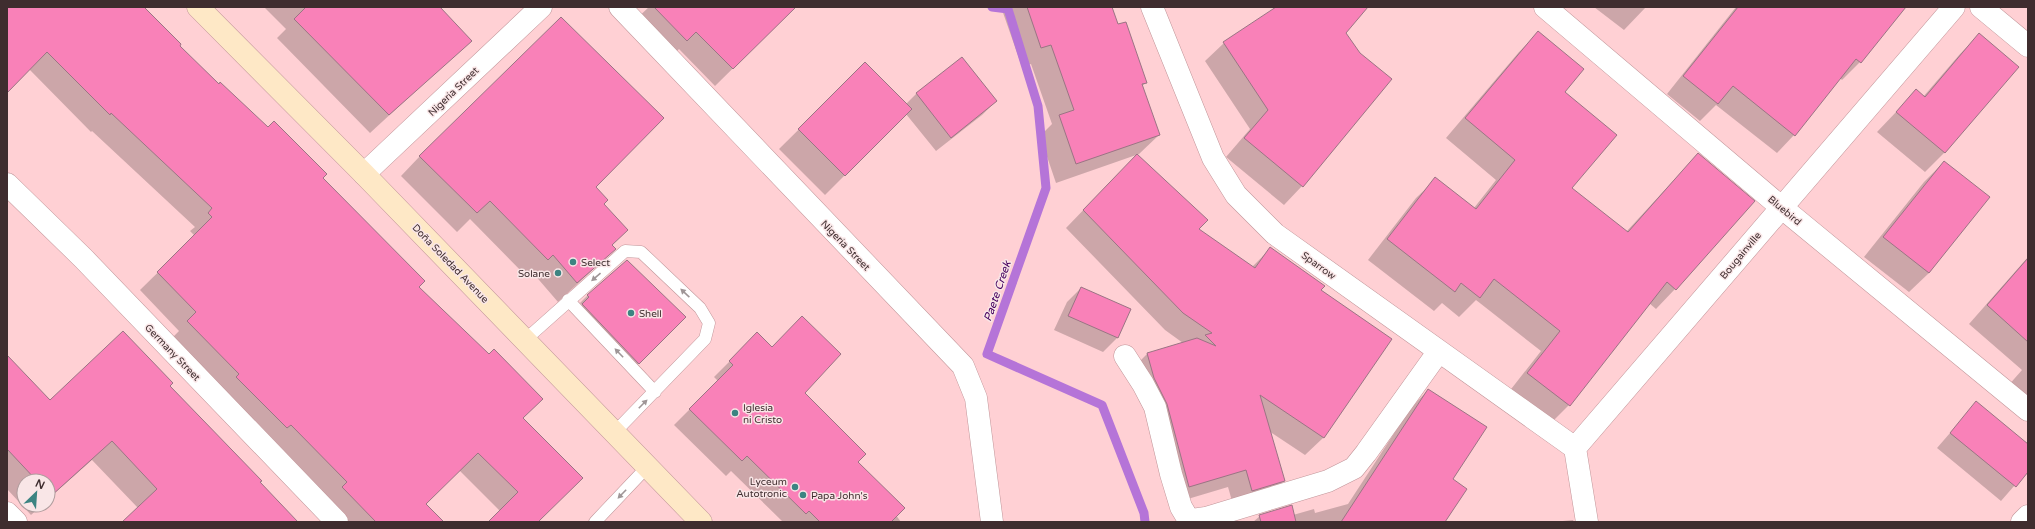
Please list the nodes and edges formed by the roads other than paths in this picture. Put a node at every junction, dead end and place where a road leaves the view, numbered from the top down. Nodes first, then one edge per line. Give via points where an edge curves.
1 (198, 7) edge
2 (541, 7) edge
3 (620, 7) edge
4 (1152, 7) edge
5 (1545, 7) edge
6 (1954, 7) edge
7 (1981, 7) edge
8 (2028, 46) edge
9 (364, 174) junction
10 (7, 184) edge
11 (1781, 207) junction
12 (568, 300) junction
13 (525, 340) junction
14 (1439, 351) junction
15 (1125, 356) dead end
16 (655, 392) junction
17 (2028, 410) edge
18 (615, 432) junction
19 (1575, 448) junction
20 (648, 466) junction
21 (7, 512) edge
22 (2028, 516) edge
23 (16, 522) edge
24 (337, 522) edge
25 (595, 522) edge
26 (702, 522) edge
27 (992, 522) edge
28 (1587, 522) edge
29 (2022, 522) edge

1 - 9 main road, Doña Soledad Avenue
2 - 9 street, Nigeria Street
3 - 27 street, Nigeria Street via 963,366 976,398
4 - 14 street, Sparrow via 1213,158 1236,195 1275,234
5 - 11 street, Bluebird
6 - 11 street, Bougainville
7 - 8 street
9 - 13 main road, Doña Soledad Avenue
10 - 24 street, Germany Street via 89,265
11 - 17 street, Bluebird
11 - 19 street, Bougainville
12 - 13 lane
16 -> 12 lane
16 -> 12 lane via 705,339 709,323 700,308 640,252 625,251
13 - 18 main road, Doña Soledad Avenue
14 - 15 street via 1354,468 1345,474 1290,494 1192,520 1181,507 1155,407
14 - 19 street, Sparrow
18 -> 16 lane
18 - 20 main road, Doña Soledad Avenue
19 - 28 street
20 -> 25 lane
20 - 26 main road, Doña Soledad Avenue
21 - 23 street
22 - 29 street

